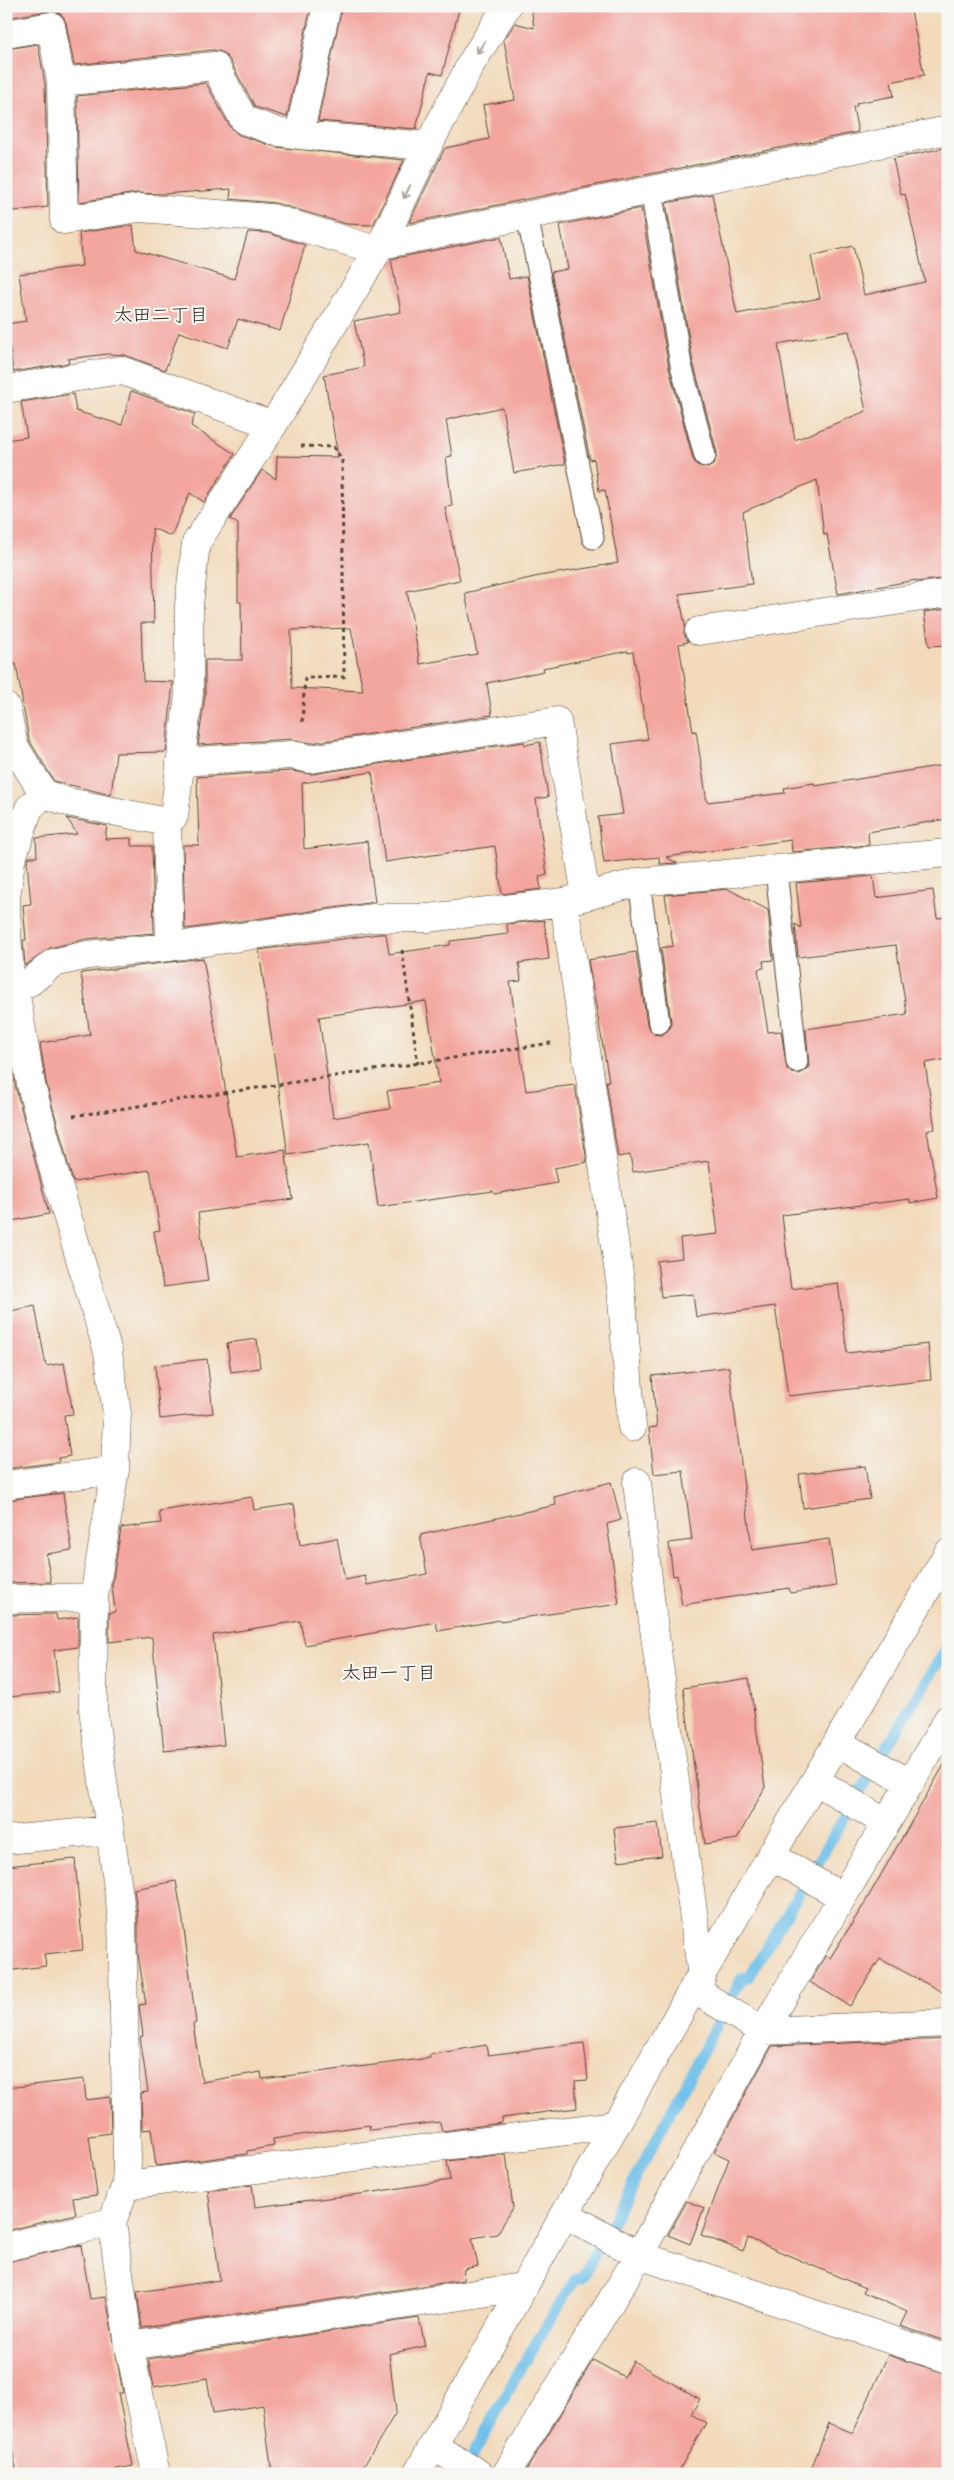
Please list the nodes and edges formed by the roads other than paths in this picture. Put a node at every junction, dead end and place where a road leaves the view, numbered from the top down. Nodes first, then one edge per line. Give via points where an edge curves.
1 (328, 6) edge
2 (507, 6) edge
3 (6, 34) edge
4 (61, 82) junction
5 (948, 130) edge
6 (299, 135) junction
7 (428, 146) junction
8 (651, 190) junction
9 (527, 215) junction
10 (378, 247) junction
11 (6, 389) edge
12 (266, 434) junction
13 (705, 456) dead end
14 (594, 538) dead end
15 (948, 593) edge
16 (699, 632) dead end
17 (6, 707) edge
18 (180, 762) junction
19 (44, 794) junction
20 (167, 822) junction
21 (948, 853) edge
22 (776, 870) junction
23 (639, 882) junction
24 (575, 899) junction
25 (170, 947) junction
26 (8, 991) edge
27 (659, 1023) dead end
28 (798, 1062) dead end
29 (632, 1426) dead end
30 (115, 1470) junction
31 (637, 1482) dead end
32 (6, 1485) edge
33 (948, 1554) edge
34 (94, 1597) junction
35 (6, 1599) edge
36 (948, 1719) edge
37 (838, 1743) junction
38 (816, 1781) junction
39 (910, 1783) junction
40 (886, 1822) junction
41 (108, 1830) junction
42 (6, 1840) edge
43 (772, 1856) junction
44 (842, 1897) junction
45 (697, 1983) junction
46 (948, 2023) edge
47 (763, 2031) junction
48 (616, 2125) junction
49 (126, 2185) junction
50 (565, 2214) junction
51 (112, 2222) junction
52 (6, 2247) edge
53 (639, 2255) junction
54 (522, 2287) junction
55 (129, 2346) junction
56 (948, 2359) edge
57 (433, 2446) junction
58 (469, 2468) edge
59 (156, 2474) edge
60 (417, 2474) edge
61 (506, 2474) edge

1 - 6 street
2 -> 7 street via 472,62
3 - 4 street via 51,26
4 - 6 street via 215,66 244,120 278,132
4 - 10 street via 64,220 139,208 271,218
5 - 8 street
6 - 7 street
7 -> 10 street
8 - 9 street
8 - 13 lane via 681,364
9 - 10 street
9 - 14 lane
10 - 12 street
11 - 12 street via 120,370
12 - 18 street via 196,543 189,605 189,693
15 - 16 street
17 - 19 street via 14,746
18 - 20 street via 174,816
18 - 24 street via 292,754 310,759 557,720
19 - 20 street
19 - 26 street via 29,808 11,861 6,897
20 - 25 street
21 - 22 street
22 - 23 street
22 - 28 lane
23 - 24 street
23 - 27 lane
24 - 25 street via 428,918 372,918
24 - 29 street via 584,1038 621,1287
25 - 26 street via 88,955 53,963 30,982
26 - 30 street via 17,1001 40,1121 108,1352 117,1413
30 - 32 street
30 - 34 street
31 - 45 street
33 - 37 street
34 - 35 street
34 - 41 street via 93,1709
36 - 39 street
37 - 38 street
37 - 39 street
38 - 40 street
38 - 43 street
39 - 40 street
40 - 44 street
41 - 42 street
41 - 49 street via 122,1917 128,2094
43 - 44 street
43 - 45 street
44 - 47 street
45 - 47 street via 718,2004
45 - 48 street
46 - 47 street
47 - 53 street
48 - 49 street
48 - 50 street
49 - 51 street
50 - 53 street
50 - 54 street
51 - 52 street
51 - 55 street
53 - 56 street
53 - 61 street
54 - 55 street
54 - 57 street
55 - 59 street
57 - 58 street
57 - 60 street

